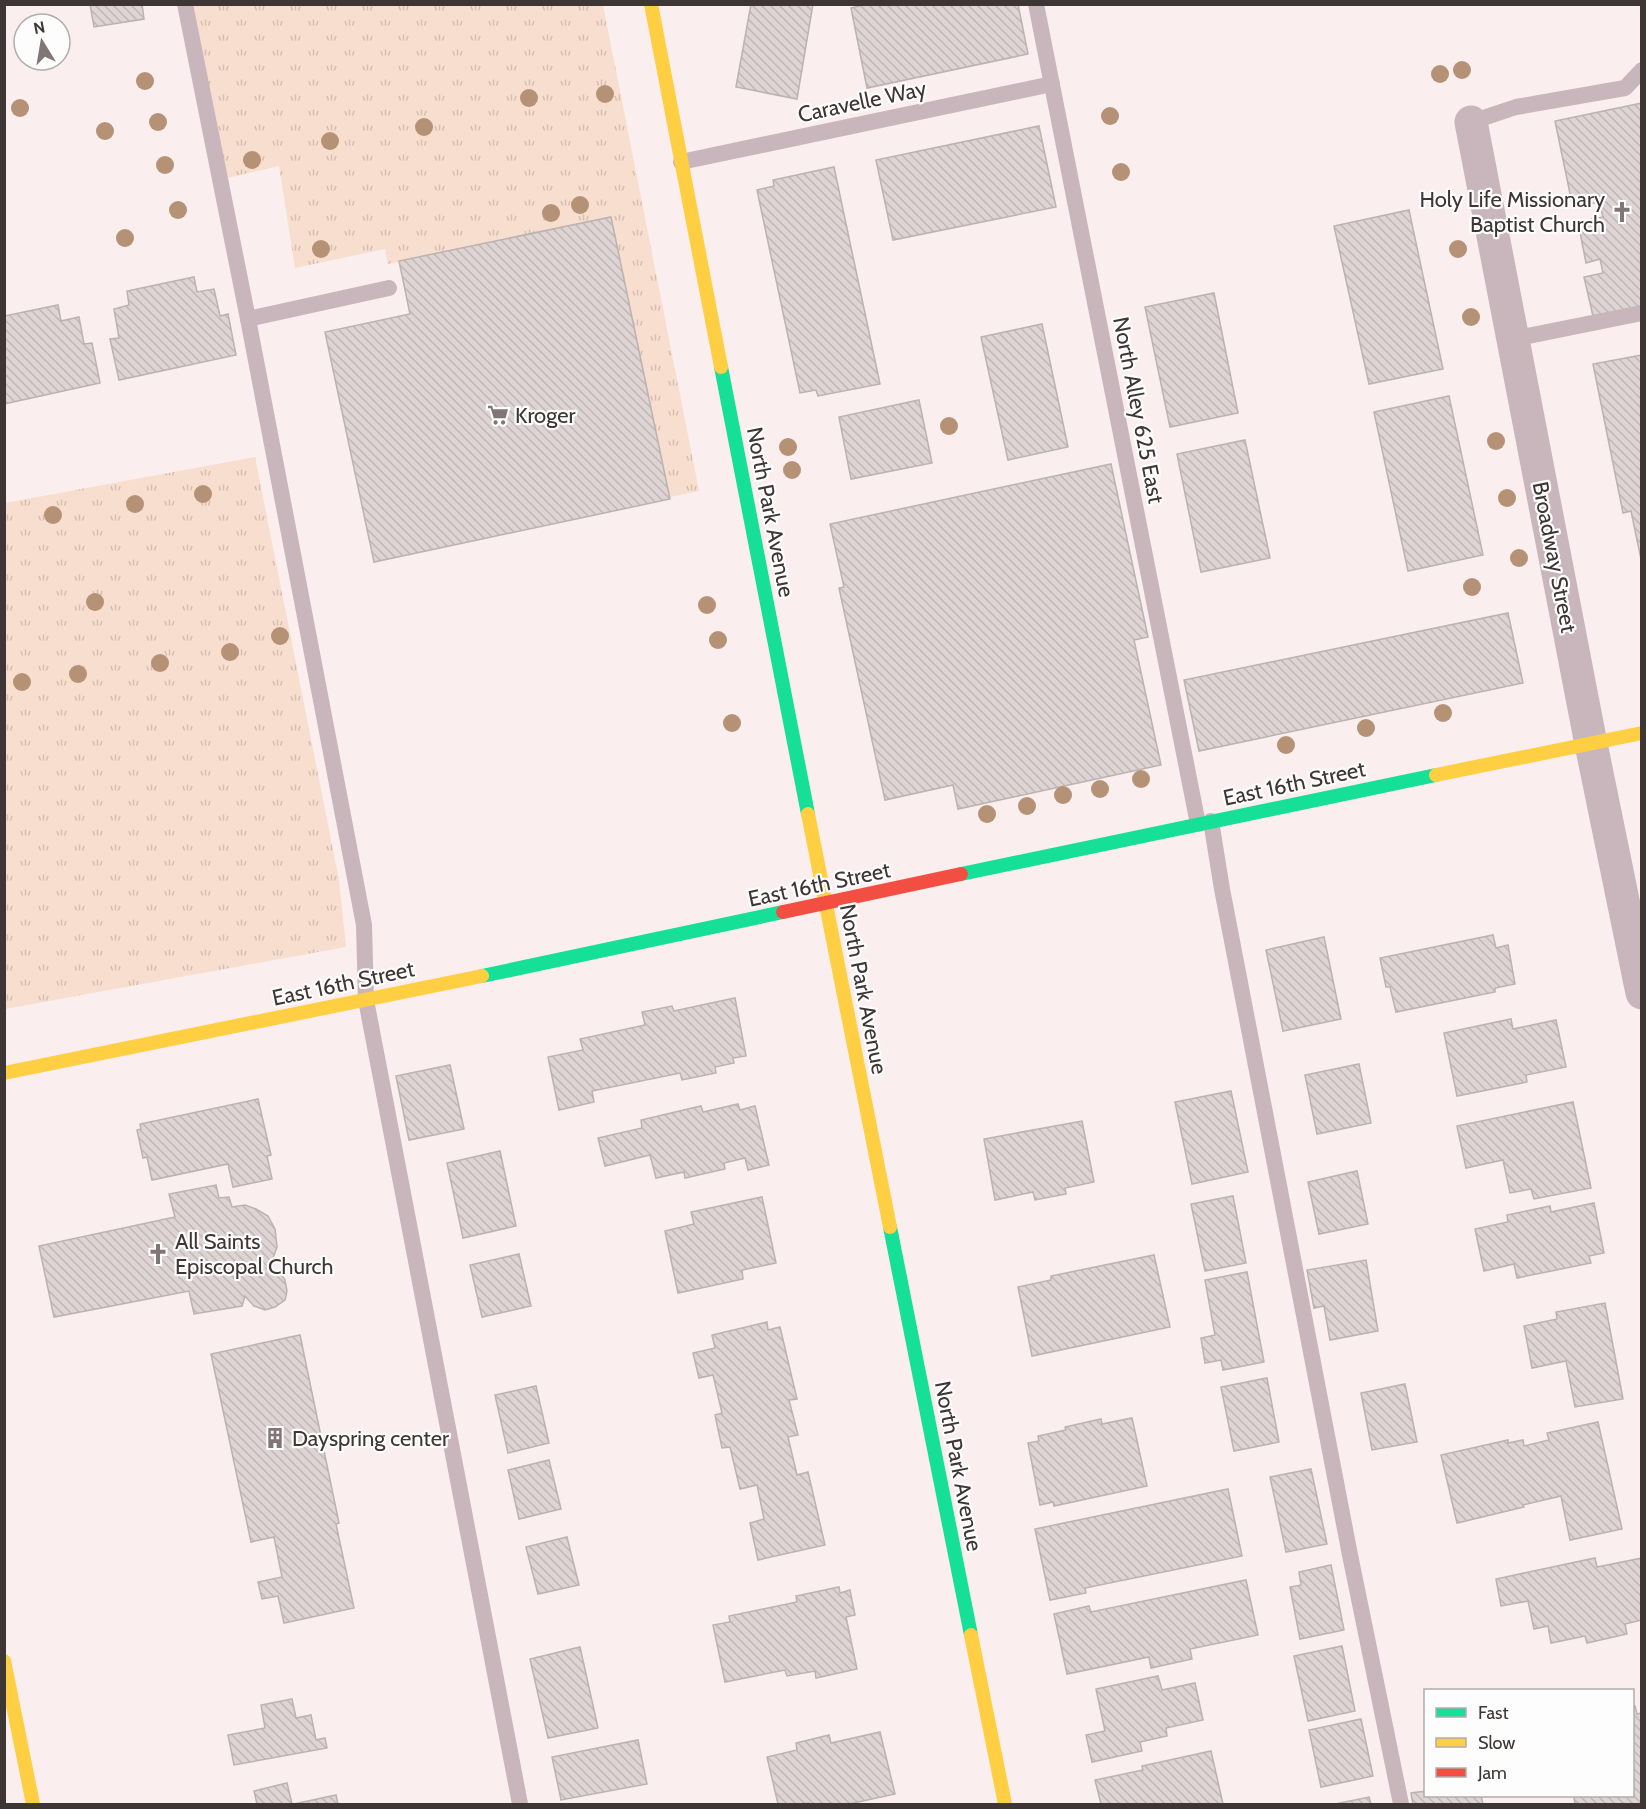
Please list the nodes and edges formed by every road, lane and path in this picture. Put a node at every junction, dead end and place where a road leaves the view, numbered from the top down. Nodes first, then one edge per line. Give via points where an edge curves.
1 (185, 4) edge
2 (651, 4) edge
3 (1036, 4) edge
4 (1641, 70) edge
5 (1052, 84) junction
6 (1471, 122) joint
7 (681, 162) junction
8 (389, 288) dead end
9 (1641, 313) edge
10 (248, 319) junction
11 (1513, 339) junction
12 (1641, 734) edge
13 (1591, 744) junction
14 (1204, 823) junction
15 (825, 904) junction
16 (1641, 993) edge
17 (366, 1000) junction
18 (4, 1073) edge
19 (4, 1661) edge
20 (10, 1721) edge
21 (33, 1804) edge
22 (520, 1804) edge
23 (1005, 1804) edge
24 (1401, 1804) edge

1 - 10 lane
2 - 7 main road, North Park Avenue
3 - 5 lane, North Alley 625 East
4 - 6 lane via 1625,87 1516,107
5 - 7 lane, Caravelle Way
5 - 14 lane, North Alley 625 East
6 - 11 street, Broadway Street
7 - 15 main road, North Park Avenue
8 - 10 lane
9 - 11 lane
10 - 17 lane via 364,925
11 - 13 street, Broadway Street
12 - 13 main road, East 16th Street
13 - 14 main road, East 16th Street
13 - 16 street, Broadway Street
14 - 15 main road, East 16th Street
14 - 24 lane, North Alley 625 East via 1222,889
15 - 17 main road, East 16th Street
15 - 23 main road, North Park Avenue
17 - 18 main road, East 16th Street
17 - 22 lane
19 - 20 main road
20 - 21 main road

